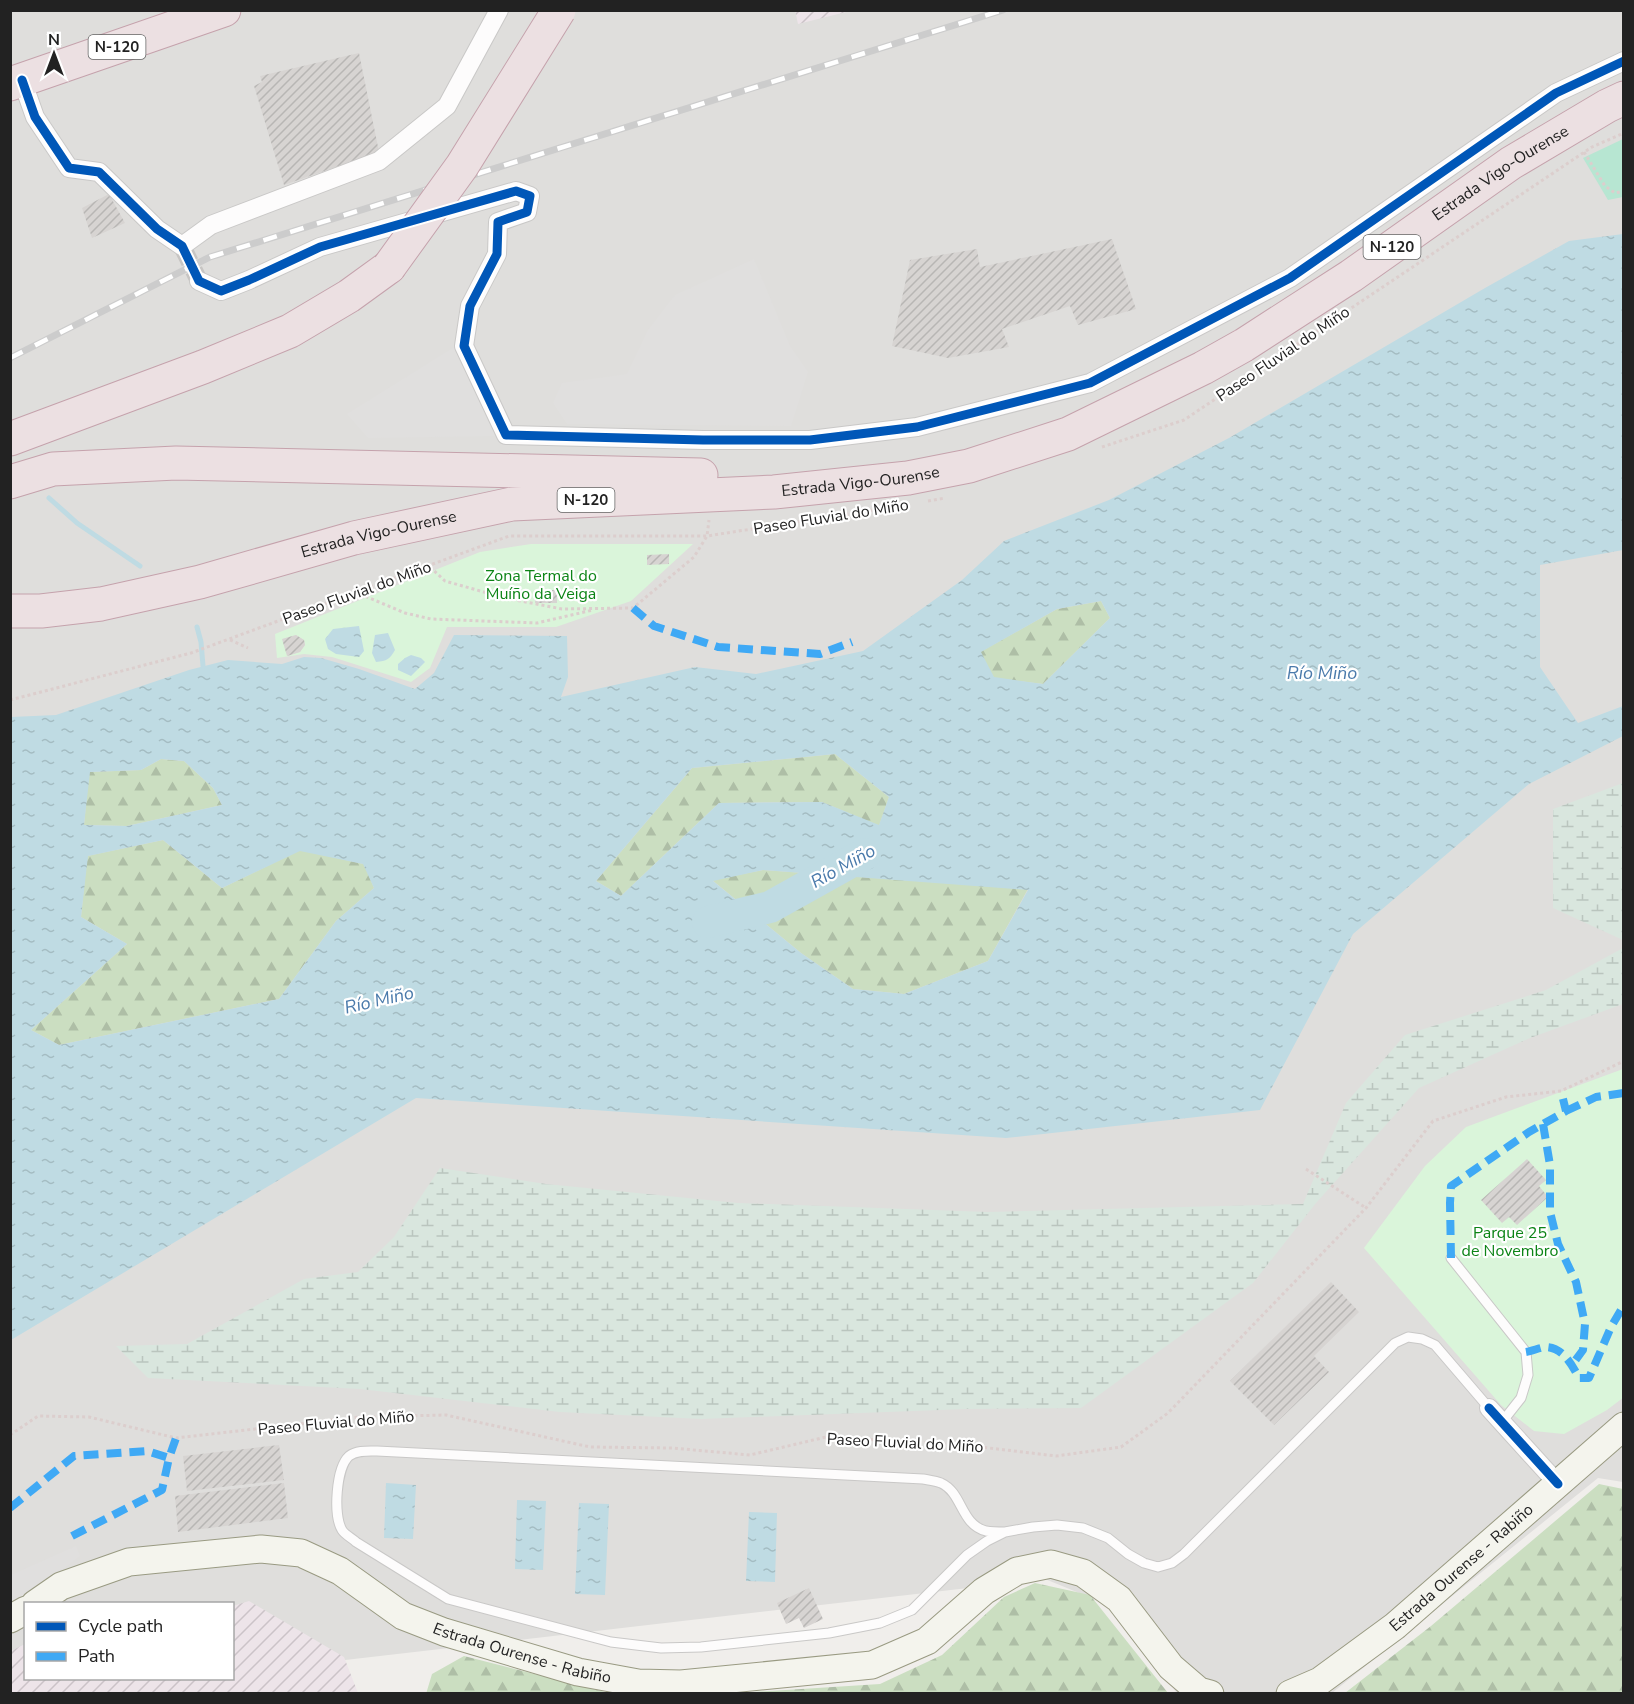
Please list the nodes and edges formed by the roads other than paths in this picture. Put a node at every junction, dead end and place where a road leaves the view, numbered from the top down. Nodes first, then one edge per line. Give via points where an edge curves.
1 (224, 10) edge
2 (499, 10) edge
3 (559, 10) edge
4 (1623, 61) edge
5 (16, 82) edge
6 (1623, 98) edge
7 (199, 281) dead end
8 (1157, 391) junction
9 (10, 438) edge
10 (10, 482) edge
11 (10, 611) edge
12 (1451, 1258) dead end
13 (1489, 1408) joint
14 (1502, 1422) junction
15 (1623, 1426) edge
16 (1558, 1484) junction
17 (1005, 1532) junction
18 (38, 1602) edge
19 (24, 1611) edge
20 (10, 1619) edge
21 (1210, 1694) edge
22 (1290, 1694) edge

1 - 5 highway, N-120
2 - 5 street via 447,106 379,161 211,225 182,246 157,229 99,172 69,168
3 - 9 highway, bridge via 462,166 389,267 350,296 290,331
4 - 7 street via 1556,93 1290,278 1090,383 917,427 810,441 506,435 464,346 470,306 497,254 498,222 527,212 530,196 516,191 320,247 221,291
6 - 8 highway, Estrada Vigo-Ourense / N-120 via 1512,163 1351,276 1244,345
8 - 10 highway via 1014,440 927,462 831,471 748,476 176,463 53,469
8 - 11 highway, Estrada Vigo-Ourense / N-120 via 1068,434 969,466 908,478 774,492 512,504 354,538 200,582 100,603
12 - 14 lane via 1526,1353 1528,1375 1521,1398
13 - 14 street
13 - 17 lane via 1435,1345 1408,1337 1395,1343 1172,1563 1158,1567 1144,1563 1108,1538 1083,1528 1057,1525
14 - 16 street
15 - 16 main road, Estrada Ourense - Rabiño
16 - 22 main road, Estrada Ourense - Rabiño via 1395,1626 1320,1680
17 - 17 lane via 967,1555 912,1610 879,1623 830,1633 661,1648 611,1642 448,1599 356,1542 342,1531 337,1517 340,1470 359,1451 377,1451 922,1479 942,1484 975,1526
18 - 21 main road, Estrada Ourense - Rabiño via 61,1586 129,1562 261,1549 301,1553 340,1571 403,1616 444,1632 578,1672 638,1683 681,1684 872,1665 927,1641 984,1591 1017,1571 1051,1564 1083,1573 1119,1599 1171,1667 1199,1691
19 - 20 main road

